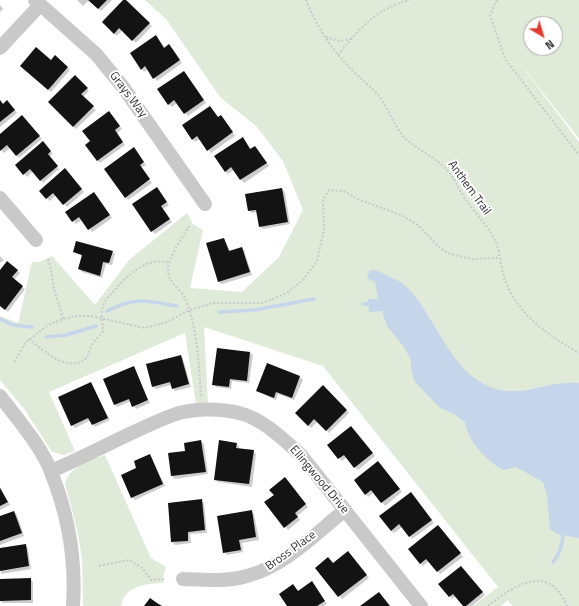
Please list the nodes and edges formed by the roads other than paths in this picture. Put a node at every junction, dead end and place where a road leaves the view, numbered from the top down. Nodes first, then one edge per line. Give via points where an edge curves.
1 (38, 3) edge
2 (0, 48) edge
3 (0, 198) edge
4 (205, 204) dead end
5 (36, 240) dead end
6 (0, 396) edge
7 (51, 471) junction
8 (345, 510) junction
9 (183, 579) dead end
10 (73, 606) edge
11 (421, 606) edge

1 - 2 street
1 - 4 street, Grays Way via 96,54 123,87
3 - 5 street
6 - 7 street via 26,430
7 - 8 street, Ellingwood Drive via 174,415 220,410 240,413 280,436 301,455
7 - 10 street via 71,538
8 - 9 street, Bross Place via 277,564 263,571 246,577
8 - 11 street, Ellingwood Drive

